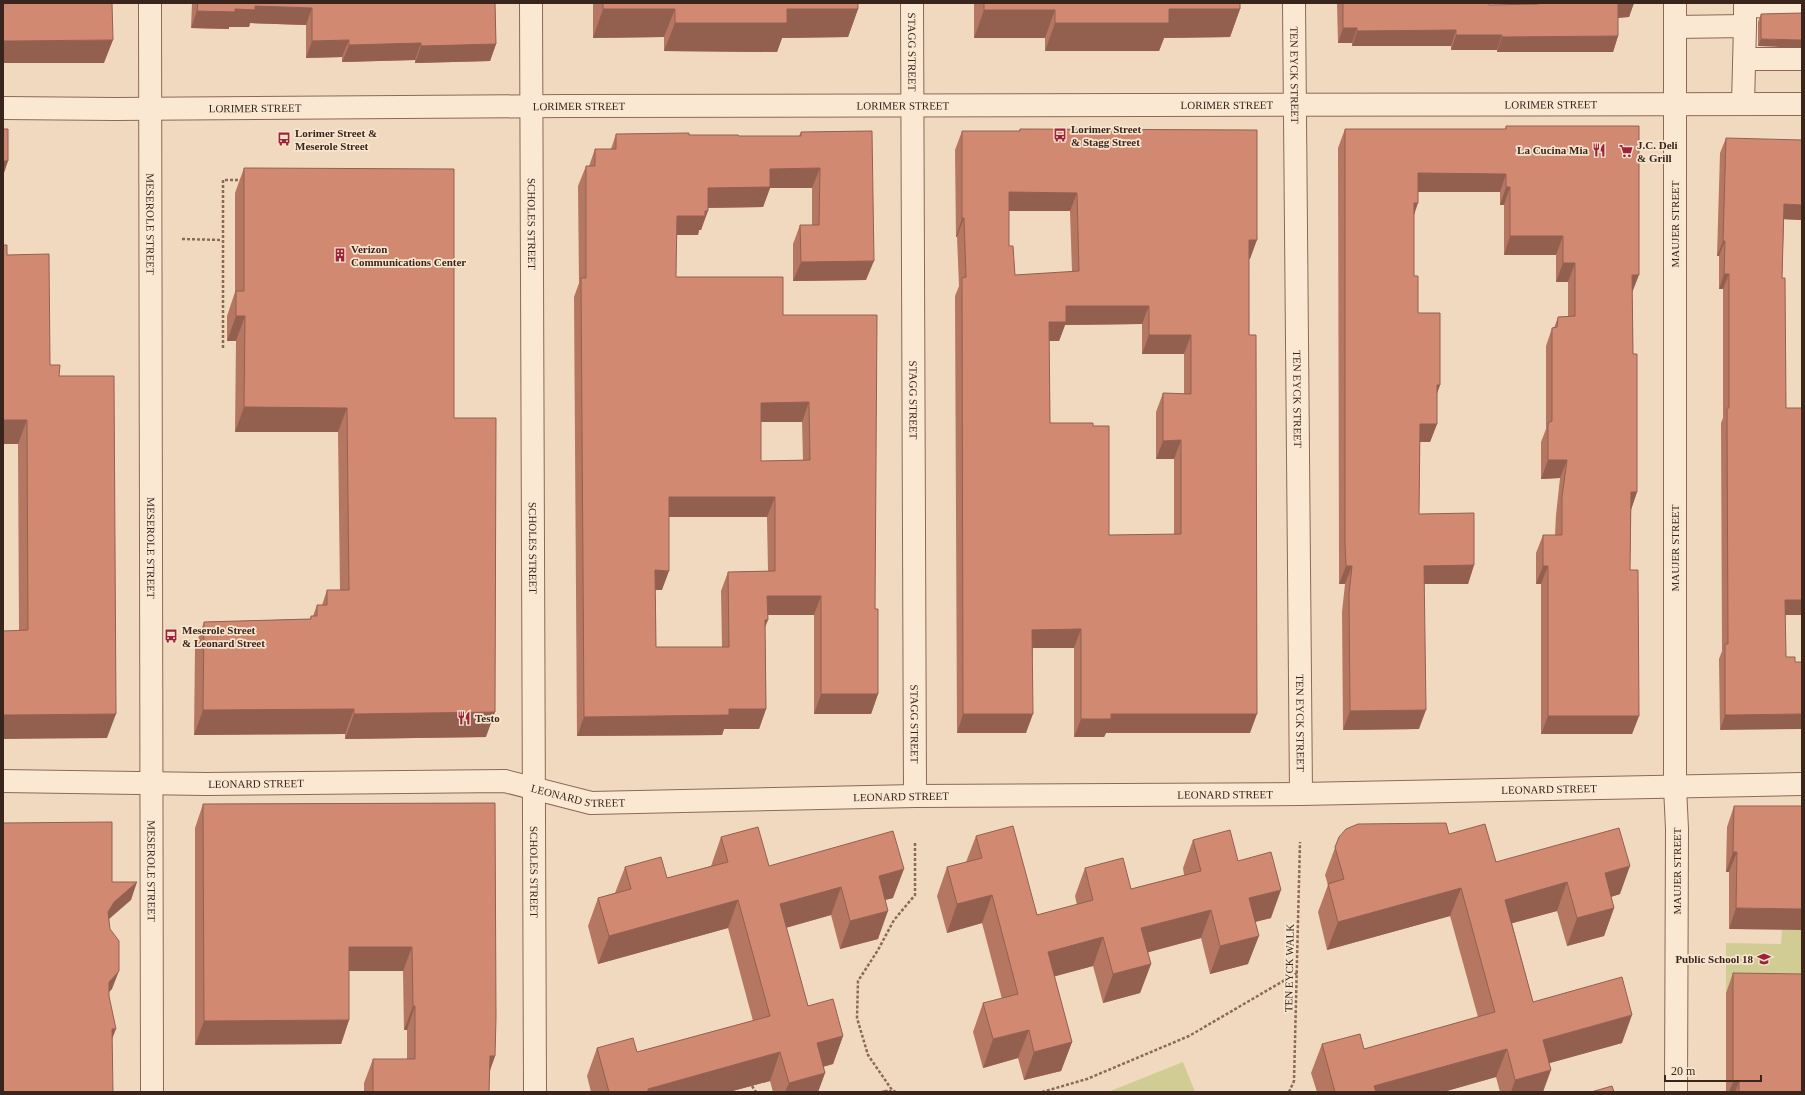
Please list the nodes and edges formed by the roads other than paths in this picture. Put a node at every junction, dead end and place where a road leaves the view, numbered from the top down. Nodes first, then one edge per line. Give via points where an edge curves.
1 (150, 3) edge
2 (531, 3) edge
3 (912, 3) edge
4 (1294, 3) edge
5 (1675, 3) edge
6 (1802, 7) edge
7 (1745, 26) junction
8 (1675, 27) junction
9 (1744, 59) junction
10 (1802, 59) edge
11 (1675, 104) junction
12 (1743, 104) junction
13 (1802, 104) edge
14 (1295, 105) junction
15 (913, 106) junction
16 (530, 107) junction
17 (3, 108) edge
18 (150, 108) junction
19 (3, 781) edge
20 (151, 783) junction
21 (1802, 784) edge
22 (1675, 787) junction
23 (533, 789) junction
24 (1301, 794) junction
25 (916, 796) junction
26 (152, 1092) edge
27 (535, 1092) edge
28 (1676, 1092) edge

1 - 18 street, MESEROLE STREET
2 - 16 street, SCHOLES STREET
3 - 15 street, STAGG STREET
4 - 14 street, TEN EYCK STREET
5 - 8 street, MAUJER STREET
6 - 7 street via 1745,6
7 - 8 street
7 - 9 street
8 - 11 street, MAUJER STREET
9 - 10 street
9 - 12 street
11 - 12 street, LORIMER STREET
11 - 14 street, LORIMER STREET
11 - 22 street, MAUJER STREET
12 - 13 street, LORIMER STREET
14 - 15 street, LORIMER STREET
14 - 24 street, TEN EYCK STREET
15 - 16 street, LORIMER STREET
15 - 25 street, STAGG STREET
16 - 18 street, LORIMER STREET
16 - 23 street, SCHOLES STREET
17 - 18 street, LORIMER STREET
18 - 20 street, MESEROLE STREET
19 - 20 street, LEONARD STREET
20 - 23 street, LEONARD STREET via 505,781
20 - 26 street, MESEROLE STREET
21 - 22 street, LEONARD STREET
22 - 24 street, LEONARD STREET
22 - 28 street, MAUJER STREET
23 - 25 street, LEONARD STREET via 591,803
23 - 27 street, SCHOLES STREET
24 - 25 street, LEONARD STREET

